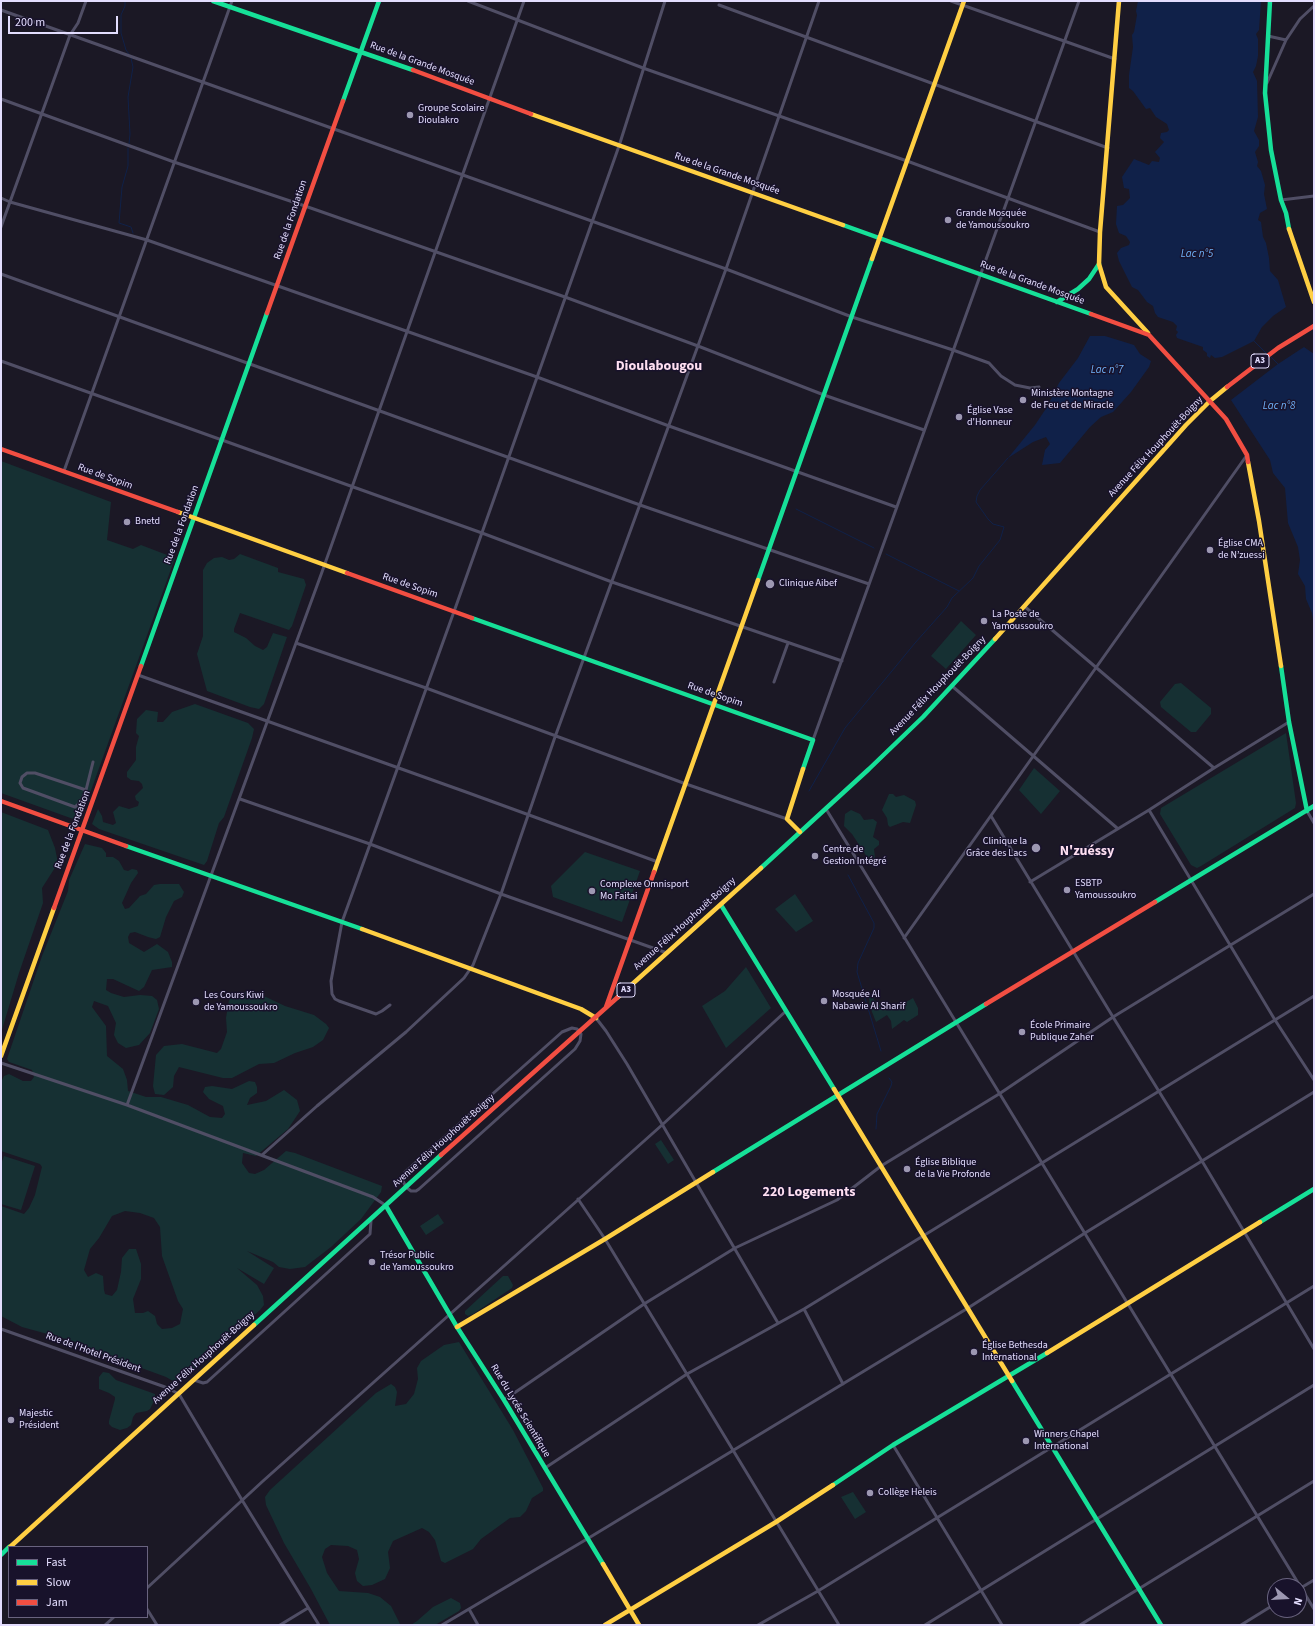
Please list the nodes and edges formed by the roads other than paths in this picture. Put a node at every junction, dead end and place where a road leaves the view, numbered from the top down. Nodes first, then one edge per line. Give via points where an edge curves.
1 (86, 1) edge
2 (213, 1) edge
3 (232, 1) edge
4 (380, 1) edge
5 (468, 1) edge
6 (524, 1) edge
7 (665, 1) edge
8 (820, 1) edge
9 (951, 1) edge
10 (1079, 1) edge
11 (1119, 1) edge
12 (1270, 1) edge
13 (964, 3) edge
14 (719, 5) dead end
15 (1314, 6) edge
16 (230, 7) junction
17 (1, 10) edge
18 (518, 19) junction
19 (70, 35) junction
20 (1268, 36) junction
21 (806, 38) junction
22 (1286, 40) junction
23 (1065, 41) junction
24 (361, 52) junction
25 (1115, 58) junction
26 (643, 68) junction
27 (203, 83) junction
28 (935, 84) junction
29 (1265, 89) junction
30 (490, 98) junction
31 (1, 99) edge
32 (41, 114) junction
33 (779, 117) junction
34 (1036, 121) junction
35 (333, 129) junction
36 (619, 146) junction
37 (1108, 148) junction
38 (907, 161) junction
39 (174, 162) junction
40 (462, 175) junction
41 (752, 192) junction
42 (1314, 196) edge
43 (1, 198) edge
44 (1008, 198) junction
45 (1281, 200) junction
46 (10, 202) junction
47 (305, 206) junction
48 (592, 222) junction
49 (1, 227) edge
50 (1100, 232) junction
51 (880, 238) junction
52 (147, 240) junction
53 (436, 251) junction
54 (1099, 264) junction
55 (726, 269) junction
56 (1, 274) edge
57 (980, 275) junction
58 (278, 285) junction
59 (566, 297) junction
60 (1057, 302) junction
61 (1314, 302) edge
62 (119, 317) junction
63 (852, 317) junction
64 (1314, 326) edge
65 (408, 331) junction
66 (1149, 335) junction
67 (698, 346) junction
68 (953, 350) junction
69 (1, 361) edge
70 (249, 364) junction
71 (537, 377) junction
72 (1039, 387) dead end
73 (91, 394) junction
74 (824, 395) junction
75 (1210, 401) junction
76 (378, 411) junction
77 (669, 426) junction
78 (924, 430) junction
79 (222, 441) junction
80 (1, 449) edge
81 (1247, 455) junction
82 (509, 458) junction
83 (64, 471) junction
84 (796, 472) junction
85 (351, 487) junction
86 (640, 505) junction
87 (896, 507) junction
88 (193, 518) junction
89 (482, 533) junction
90 (769, 549) junction
91 (324, 566) junction
92 (612, 582) junction
93 (869, 584) junction
94 (1024, 606) junction
95 (454, 612) junction
96 (742, 627) junction
97 (296, 643) junction
98 (788, 643) junction
99 (584, 659) junction
100 (842, 661) junction
101 (1097, 666) junction
102 (138, 675) junction
103 (774, 682) dead end
104 (952, 686) junction
105 (426, 688) junction
106 (714, 705) junction
107 (268, 721) junction
108 (1289, 722) junction
109 (555, 737) junction
110 (813, 740) junction
111 (1033, 756) junction
112 (93, 762) dead end
113 (398, 768) junction
114 (1214, 768) junction
115 (686, 784) junction
116 (86, 790) junction
117 (240, 799) junction
118 (1, 801) edge
119 (1314, 806) edge
120 (826, 809) junction
121 (1149, 810) junction
122 (1307, 811) junction
123 (528, 815) junction
124 (991, 816) junction
125 (787, 819) junction
126 (1314, 823) edge
127 (1117, 828) junction
128 (82, 830) junction
129 (800, 832) junction
130 (370, 844) junction
131 (658, 862) junction
132 (210, 876) junction
133 (1192, 879) junction
134 (1030, 882) junction
135 (501, 894) junction
136 (1314, 894) edge
137 (721, 905) junction
138 (342, 922) junction
139 (904, 938) junction
140 (630, 940) junction
141 (1231, 945) junction
142 (1073, 952) junction
143 (667, 953) junction
144 (471, 970) junction
145 (1314, 996) edge
146 (390, 1005) dead end
147 (606, 1008) junction
148 (786, 1011) junction
149 (1113, 1017) junction
150 (596, 1018) junction
151 (1275, 1020) junction
152 (955, 1023) junction
153 (580, 1032) junction
154 (1, 1056) edge
155 (1, 1063) edge
156 (1314, 1080) edge
157 (1158, 1092) junction
158 (1314, 1092) edge
159 (999, 1094) junction
160 (839, 1096) junction
161 (127, 1105) junction
162 (662, 1125) junction
163 (262, 1155) junction
164 (1202, 1161) junction
165 (1042, 1163) junction
166 (881, 1166) junction
167 (695, 1183) junction
168 (406, 1187) junction
169 (1314, 1189) edge
170 (578, 1199) junction
171 (386, 1206) junction
172 (370, 1220) junction
173 (1245, 1232) junction
174 (1085, 1233) junction
175 (923, 1237) junction
176 (605, 1239) junction
177 (736, 1248) junction
178 (1314, 1286) edge
179 (1287, 1303) junction
180 (644, 1304) junction
181 (1127, 1304) junction
182 (968, 1308) junction
183 (804, 1309) junction
184 (450, 1313) junction
185 (778, 1323) junction
186 (457, 1327) junction
187 (1, 1329) edge
188 (1314, 1349) edge
189 (687, 1374) junction
190 (1170, 1375) junction
191 (1009, 1377) junction
192 (194, 1380) junction
193 (843, 1384) junction
194 (1314, 1385) edge
195 (179, 1394) junction
196 (504, 1400) junction
197 (893, 1445) junction
198 (1215, 1446) junction
199 (1052, 1447) junction
200 (733, 1450) junction
201 (545, 1468) junction
202 (1314, 1481) edge
203 (242, 1500) junction
204 (1257, 1517) junction
205 (936, 1518) junction
206 (1095, 1519) junction
207 (776, 1522) junction
208 (587, 1539) junction
209 (10, 1546) edge
210 (1293, 1578) edge
211 (148, 1587) edge
212 (1139, 1589) junction
213 (818, 1590) junction
214 (980, 1590) junction
215 (1307, 1599) edge
216 (308, 1608) junction
217 (469, 1609) junction
218 (1267, 1609) edge
219 (1314, 1609) edge
220 (630, 1610) junction
221 (148, 1611) edge
222 (113, 1618) edge
223 (105, 1625) edge
224 (157, 1625) edge
225 (280, 1625) edge
226 (319, 1625) edge
227 (442, 1625) edge
228 (478, 1625) edge
229 (605, 1625) edge
230 (639, 1625) edge
231 (758, 1625) edge
232 (839, 1625) edge
233 (925, 1625) edge
234 (1002, 1625) edge
235 (1080, 1625) edge
236 (1161, 1625) edge
237 (1241, 1625) edge

1 - 19 street via 78,23
2 - 16 main road, Rue de la Grande Mosquée
3 - 16 street
4 - 24 main road, Rue de la Fondation
5 - 18 street
6 - 18 street
7 - 26 street
8 - 21 street
9 - 13 street
10 - 23 street
11 - 25 main road
12 - 20 main road
13 - 23 street
13 - 28 main road
14 - 21 street
15 - 22 street via 1300,19
16 - 24 main road, Rue de la Grande Mosquée
16 - 27 street
17 - 19 street
18 - 26 street
18 - 30 street
19 - 27 street
19 - 32 street
20 - 22 street
20 - 29 main road
21 - 28 street
21 - 33 street
22 - 29 street
23 - 25 street
23 - 34 street
24 - 30 main road, Rue de la Grande Mosquée
24 - 35 main road, Rue de la Fondation
25 - 37 main road
26 - 33 street
26 - 36 street
27 - 35 street
27 - 39 street
28 - 34 street
28 - 38 main road
29 - 45 main road via 1271,150
30 - 36 main road, Rue de la Grande Mosquée
30 - 40 street
31 - 32 street
32 - 39 street
32 - 46 street
33 - 38 street
33 - 41 street
34 - 37 street
34 - 44 street
35 - 40 street
35 - 47 main road, Rue de la Fondation
36 - 41 main road, Rue de la Grande Mosquée
36 - 48 street
37 - 50 main road
38 - 44 street
38 - 51 main road
39 - 47 street
39 - 52 street
40 - 48 street
40 - 53 street
41 - 51 main road, Rue de la Grande Mosquée
41 - 55 street
42 - 45 street
43 - 46 street
44 - 50 street
44 - 57 street
45 - 61 main road
46 - 49 street
46 - 52 street
47 - 53 street
47 - 58 main road, Rue de la Fondation
48 - 55 street
48 - 59 street
50 - 54 main road
51 - 57 main road, Rue de la Grande Mosquée
51 - 63 main road
52 - 58 street
52 - 62 street
53 - 59 street
53 - 65 street
54 - 60 main road via 1078,289
54 - 66 main road via 1106,287
55 - 63 street
55 - 67 street
56 - 62 street
57 - 60 main road, Rue de la Grande Mosquée
57 - 68 street
58 - 65 street
58 - 70 main road, Rue de la Fondation
59 - 67 street
59 - 71 street
60 - 66 main road, Rue de la Grande Mosquée
62 - 70 street
62 - 73 street
63 - 68 street
63 - 74 main road
64 - 75 main road, Avenue Félix Houphouët-Boigny / A3 via 1278,348
65 - 71 street
65 - 76 street
66 - 75 main road, Rue de la Grande Mosquée
67 - 74 street
67 - 77 street
68 - 72 street via 989,363 1001,376 1015,385
68 - 78 street
69 - 73 street
70 - 76 street
70 - 79 main road, Rue de la Fondation
71 - 77 street
71 - 82 street
73 - 79 street
73 - 83 street
74 - 78 street
74 - 84 main road
75 - 81 main road, Rue de la Grande Mosquée via 1226,419
75 - 94 main road, Avenue Félix Houphouët-Boigny / A3
76 - 82 street
76 - 85 street
77 - 84 street
77 - 86 street
78 - 87 street
79 - 85 street
79 - 88 main road, Rue de la Fondation
80 - 83 main road, Rue de Sopim
81 - 101 street
81 - 108 main road, Rue de la Grande Mosquée
82 - 86 street
82 - 89 street
83 - 88 main road, Rue de Sopim
84 - 87 street
84 - 90 main road
85 - 89 street
85 - 91 street
86 - 90 street
86 - 92 street
87 - 93 street
88 - 91 main road, Rue de Sopim
88 - 102 main road, Rue de la Fondation
89 - 92 street
89 - 95 street
90 - 93 street
90 - 96 main road
91 - 95 main road, Rue de Sopim
91 - 97 street
92 - 96 street
92 - 99 street
93 - 100 street
94 - 101 street
94 - 104 main road, Avenue Félix Houphouët-Boigny / A3
95 - 99 main road, Rue de Sopim
95 - 105 street
96 - 98 street
96 - 106 main road
97 - 105 street
97 - 107 street
98 - 100 street
98 - 103 street
99 - 106 main road, Rue de Sopim
99 - 109 street
100 - 110 street
101 - 111 street
101 - 114 street
102 - 107 street
102 - 128 main road, Rue de la Fondation
104 - 111 street
104 - 120 main road, Avenue Félix Houphouët-Boigny / A3
105 - 109 street
105 - 113 street
106 - 110 main road, Rue de Sopim
106 - 115 main road
107 - 113 street
107 - 117 street
108 - 114 street
108 - 122 main road, Rue de la Grande Mosquée
109 - 115 street
109 - 123 street
110 - 125 main road
111 - 124 street
111 - 127 street
112 - 116 street
113 - 123 street
113 - 130 street
114 - 121 street
115 - 125 street
115 - 131 main road
116 - 116 street via 81,802 75,807 23,788 20,783 27,773 35,773
117 - 130 street
117 - 132 street
118 - 128 main road
119 - 122 main road
120 - 129 main road, Avenue Félix Houphouët-Boigny / A3
120 - 139 street
121 - 127 street
121 - 133 street
122 - 126 street
122 - 133 main road
123 - 131 street
123 - 135 street
124 - 134 street
124 - 139 street
125 - 129 main road
127 - 134 street
128 - 132 main road
128 - 154 main road, Rue de la Fondation
129 - 137 main road, Avenue Félix Houphouët-Boigny / A3
130 - 135 street
130 - 138 street
131 - 140 main road
132 - 138 main road
132 - 161 street
133 - 141 street
133 - 142 main road
134 - 142 street
135 - 140 street
135 - 144 street
136 - 141 street
137 - 143 main road, Avenue Félix Houphouët-Boigny / A3
137 - 148 main road
138 - 144 main road
138 - 146 street via 331,980 332,994 339,1001 376,1014
139 - 152 street
140 - 143 street
140 - 147 main road
141 - 149 street
141 - 151 street
142 - 149 street
142 - 152 main road
143 - 147 main road, Avenue Félix Houphouët-Boigny / A3
144 - 150 main road via 581,1009
144 - 163 street via 406,1032
145 - 151 street
147 - 150 main road, Avenue Félix Houphouët-Boigny / A3
148 - 160 main road
148 - 162 street
149 - 157 street
149 - 159 street
150 - 153 main road, Avenue Félix Houphouët-Boigny / A3
150 - 162 street
151 - 156 street
151 - 157 street
152 - 159 street
152 - 160 main road
153 - 168 main road, Avenue Félix Houphouët-Boigny / A3
153 - 168 street via 580,1041 575,1049 419,1189 411,1191
153 - 168 street via 577,1029 566,1029 501,1086 405,1172 402,1179
155 - 161 street
157 - 164 street
157 - 165 street
158 - 164 street
159 - 165 street
159 - 166 street
160 - 166 main road
160 - 167 main road
161 - 163 street
162 - 167 street
162 - 170 street
163 - 171 street via 373,1197
164 - 173 street
164 - 174 street
165 - 174 street
165 - 175 street
166 - 175 main road
166 - 177 street via 837,1200
167 - 176 main road
167 - 177 street
168 - 171 main road, Avenue Félix Houphouët-Boigny / A3
169 - 173 main road
170 - 176 street
170 - 184 street
171 - 172 main road, Avenue Félix Houphouët-Boigny / A3
171 - 184 main road, Rue du Lycée Scientifique
172 - 192 main road, Avenue Félix Houphouët-Boigny / A3
172 - 192 street via 370,1234 219,1372 207,1382
173 - 179 street
173 - 181 main road
174 - 181 street
174 - 182 street
175 - 182 main road
175 - 183 street
176 - 180 street
176 - 186 main road
177 - 180 street
177 - 185 street
178 - 179 street
179 - 188 street
179 - 190 street
180 - 189 street
180 - 196 street
181 - 190 street
181 - 191 main road
182 - 191 main road
182 - 193 street
183 - 185 street
183 - 193 street
184 - 186 main road, Rue du Lycée Scientifique
184 - 203 street
185 - 189 street
186 - 196 main road, Rue du Lycée Scientifique
187 - 195 street, Rue de l'Hotel Président
189 - 200 street
189 - 201 street
190 - 198 street
190 - 199 street
191 - 197 main road
191 - 199 main road
192 - 195 main road, Avenue Félix Houphouët-Boigny / A3
193 - 200 street
194 - 198 street
195 - 203 street
195 - 209 main road, Avenue Félix Houphouët-Boigny / A3
196 - 201 main road, Rue du Lycée Scientifique
197 - 205 street
197 - 207 main road
198 - 204 street
198 - 206 street
199 - 205 street
199 - 206 main road
200 - 207 street
200 - 208 street
201 - 208 main road, Rue du Lycée Scientifique
202 - 204 street
203 - 211 street
203 - 216 street
204 - 210 street
204 - 212 street
205 - 213 street
205 - 214 street
206 - 212 main road
206 - 214 street
207 - 213 street
207 - 220 main road
208 - 217 street
208 - 220 main road, Rue du Lycée Scientifique
212 - 235 street
212 - 236 main road
213 - 231 street
213 - 232 street
214 - 233 street
214 - 234 street
215 - 219 street
216 - 225 street
216 - 226 street
217 - 227 street
217 - 228 street
218 - 237 street
220 - 229 main road
220 - 230 main road, Rue du Lycée Scientifique
221 - 224 street
222 - 223 street

